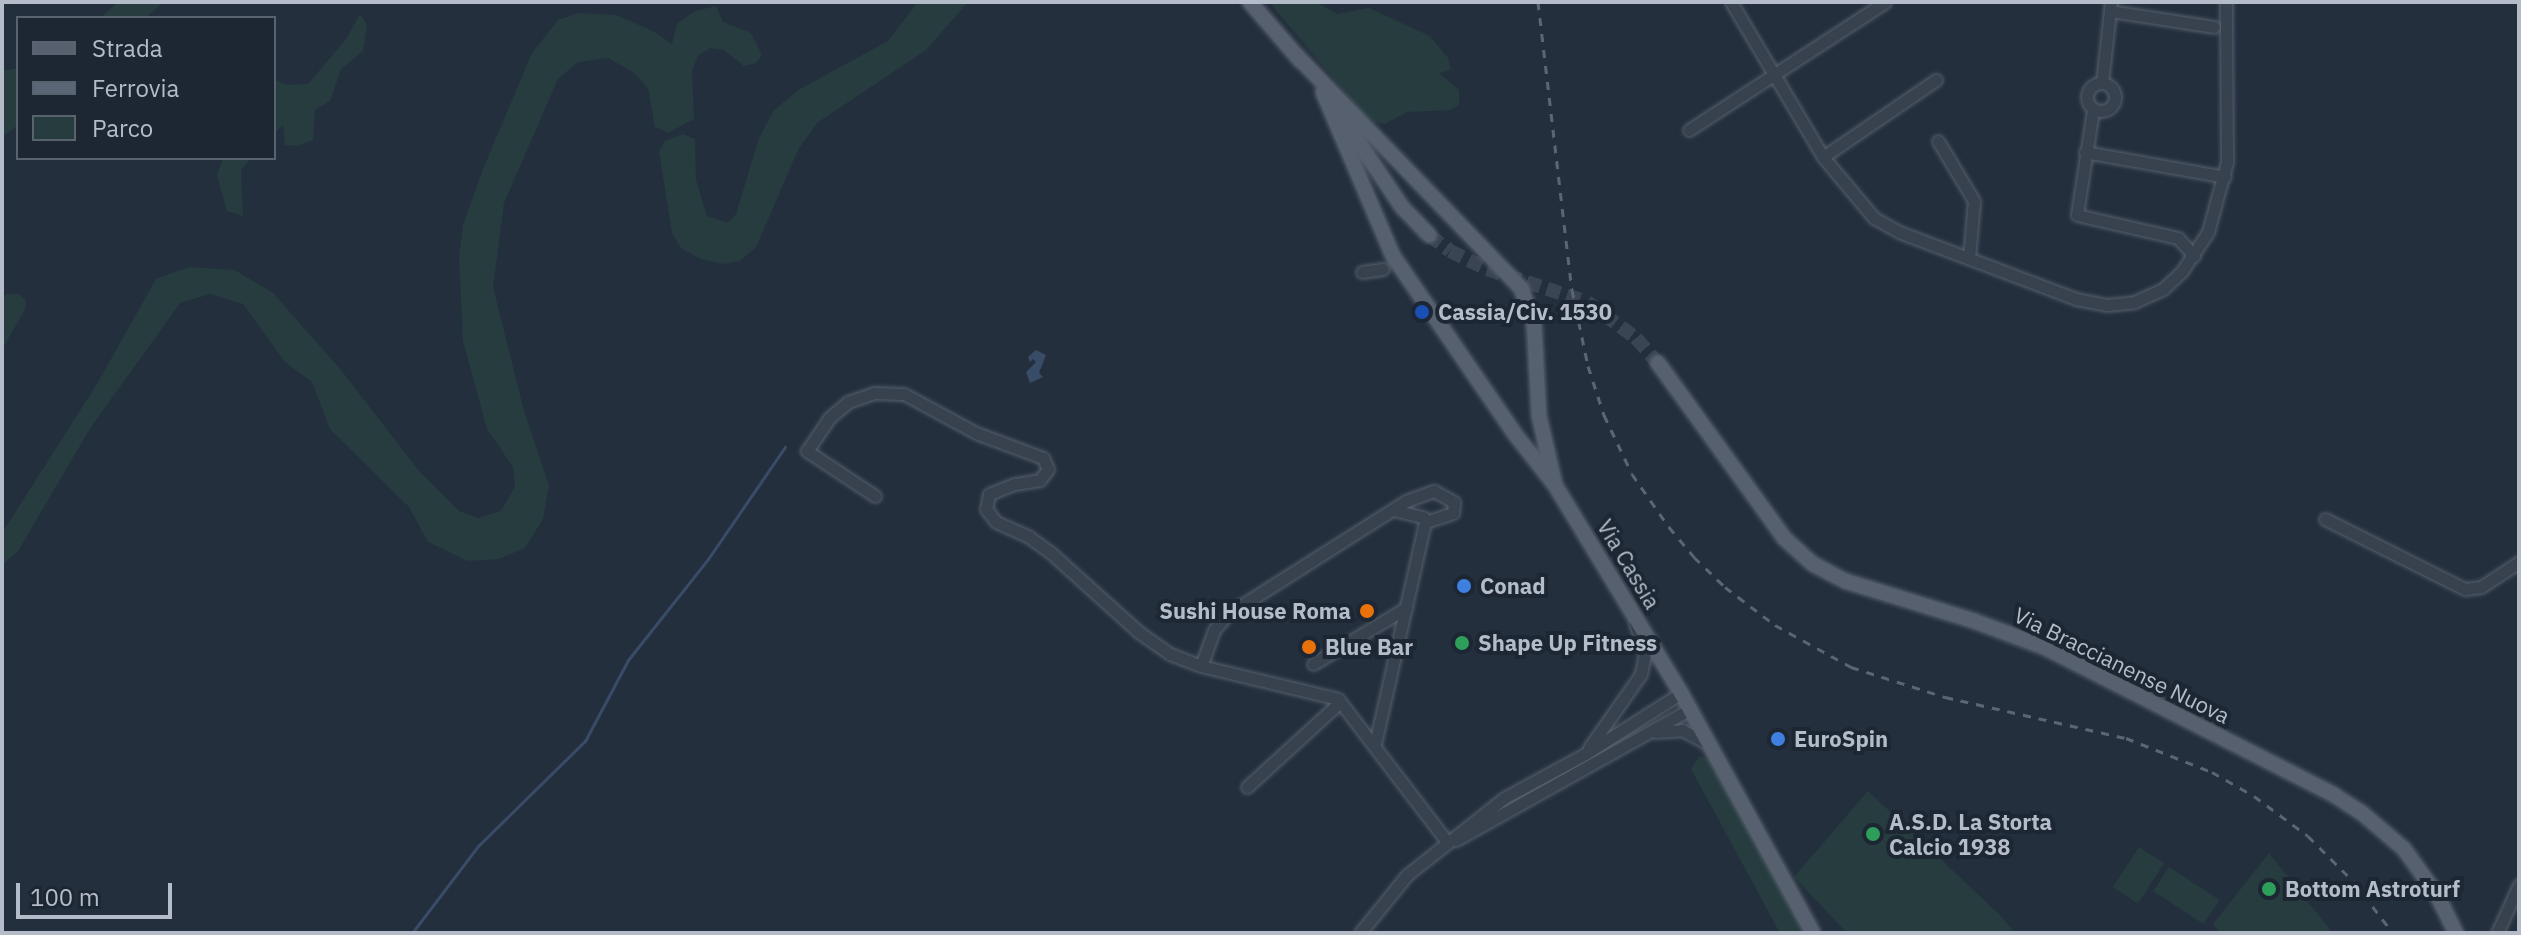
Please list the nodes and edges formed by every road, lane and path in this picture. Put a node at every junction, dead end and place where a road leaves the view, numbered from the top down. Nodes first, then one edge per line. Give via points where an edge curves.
1 (1250, 2) edge
2 (1731, 2) edge
3 (1885, 2) edge
4 (2226, 2) edge
5 (2110, 6) edge
6 (2214, 27) dead end
7 (1296, 55) junction
8 (1775, 75) junction
9 (1936, 80) dead end
10 (2102, 83) junction
11 (1323, 92) junction
12 (2093, 110) junction
13 (1689, 130) dead end
14 (1938, 141) dead end
15 (2085, 152) junction
16 (1823, 157) junction
17 (2225, 177) junction
18 (1429, 235) tunnel mouth
19 (2194, 256) junction
20 (1969, 258) junction
21 (1383, 269) dead end
22 (1362, 272) dead end
23 (1658, 363) tunnel mouth
24 (1555, 485) junction
25 (875, 496) dead end
26 (1394, 510) junction
27 (2325, 519) dead end
28 (1425, 522) junction
29 (2519, 562) edge
30 (1628, 604) junction
31 (1406, 608) junction
32 (1313, 664) dead end
33 (1201, 666) junction
34 (1681, 693) junction
35 (1340, 702) junction
36 (1690, 709) junction
37 (1612, 716) junction
38 (1621, 731) junction
39 (1651, 733) junction
40 (1375, 744) junction
41 (1628, 744) junction
42 (1708, 744) junction
43 (1585, 754) junction
44 (1247, 787) dead end
45 (1449, 837) junction
46 (2519, 885) edge
47 (1360, 933) edge
48 (1813, 933) edge
49 (2456, 933) edge
50 (2497, 933) edge

1 - 7 main road
2 - 8 street
3 - 8 street
4 - 17 street
5 - 6 street
5 - 10 street
7 - 11 main road
7 - 24 main road via 1521,288 1534,323 1539,416
8 - 13 street
8 - 16 street
9 - 16 street
10 - 12 street via 2087,93
10 - 12 street via 2113,90 2114,103 2107,110
11 - 18 main road via 1402,207
11 - 24 main road, Via Cassia via 1393,256
12 - 15 street
14 - 20 street via 1974,201
15 - 17 street
15 - 19 street via 2077,215 2178,238
16 - 20 street via 1874,218
17 - 19 street via 2208,232
19 - 20 street via 2158,292 2107,305 2076,299
21 - 22 street
23 - 49 main road, Via Braccianense Nuova via 1779,532 1813,564 1845,581 2044,647 2334,795 2404,849
24 - 30 main road, Via Cassia
25 - 33 street via 807,451 829,418 848,402 874,393 904,394 976,433 1028,449 1043,458 1048,469 1040,480 989,494 986,509 996,522 1051,553 1156,645
26 - 28 street
26 - 28 street via 1434,491 1454,502 1453,513
26 - 33 street via 1228,614 1214,630
27 - 29 street via 2465,589 2481,587
28 - 31 street
30 - 34 main road, Via Cassia
30 - 37 street via 1644,664
31 - 32 street
31 - 40 street
33 - 35 street
34 - 36 main road, Via Cassia
34 - 38 street
35 - 40 street
35 - 44 street
36 - 39 street
36 - 42 main road, Via Cassia
37 - 38 street
37 - 43 street
38 - 41 street
38 - 43 street
39 - 41 street
39 - 42 street via 1682,730
40 - 45 street
41 - 45 street
42 - 48 main road, Via Cassia
43 - 45 street via 1504,798
45 - 47 street via 1407,875
46 - 50 street

